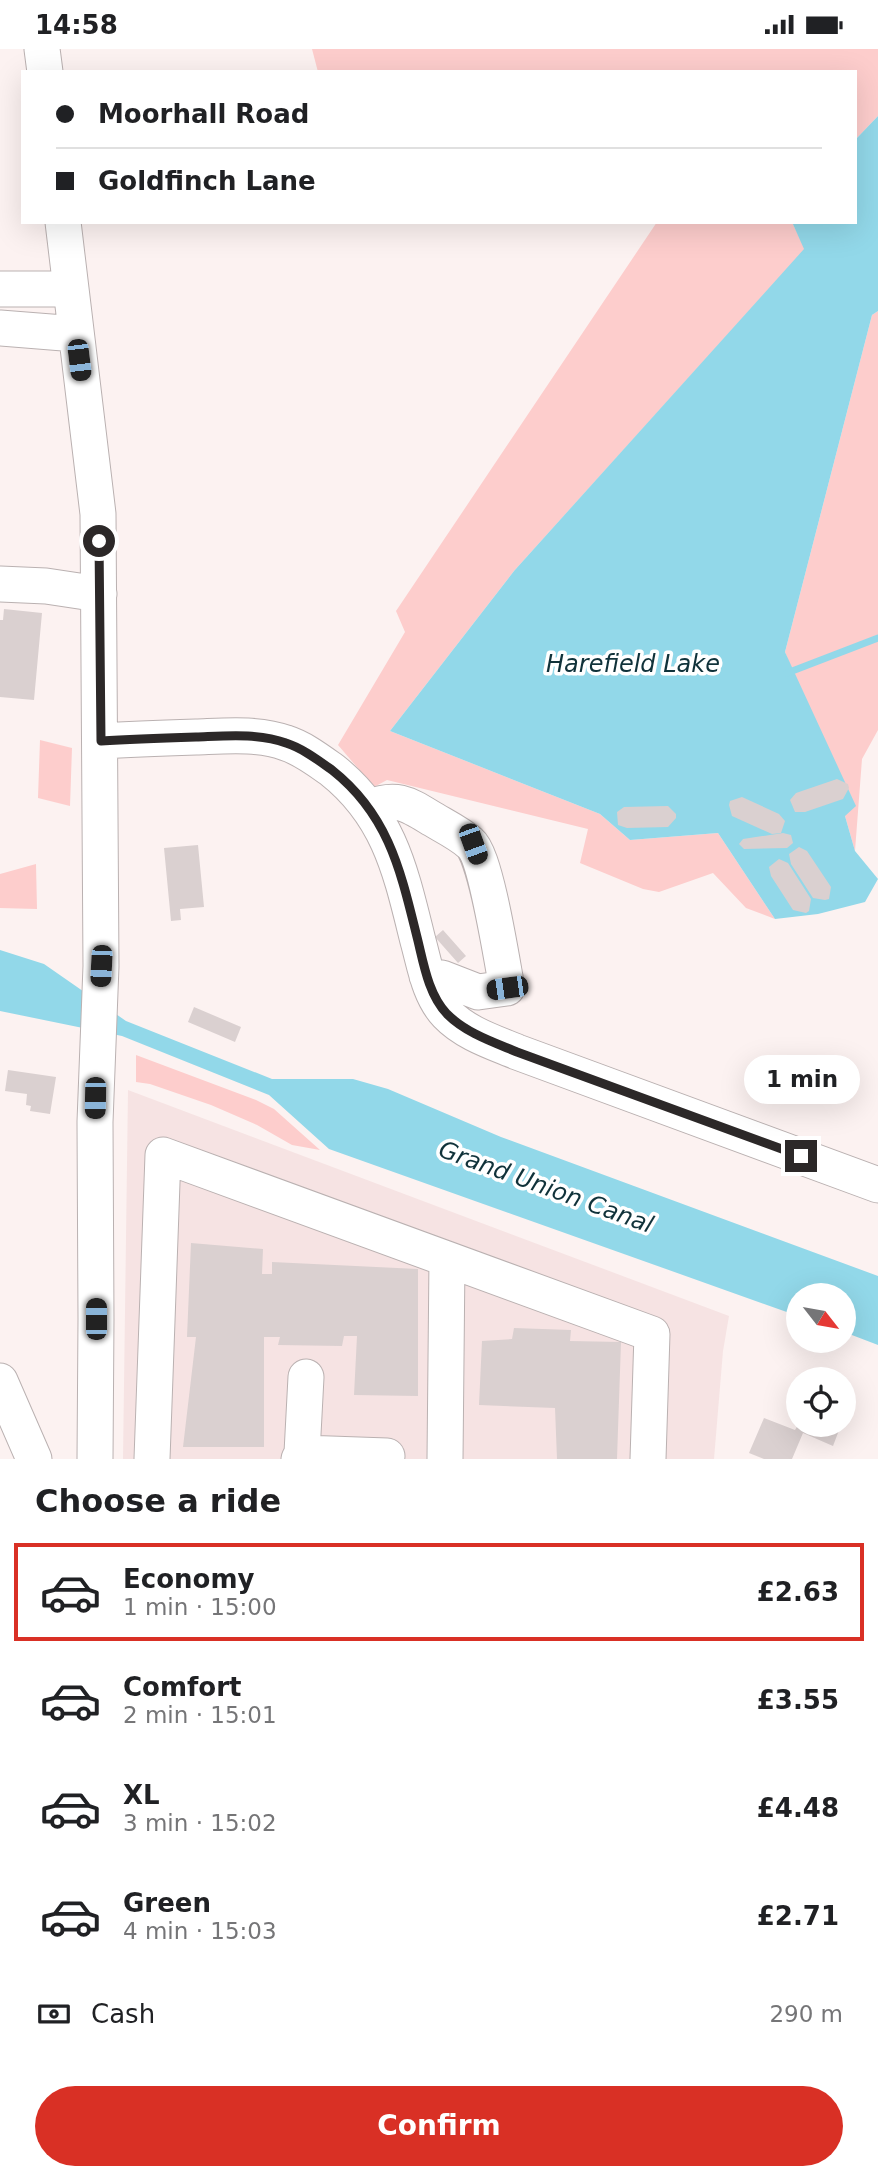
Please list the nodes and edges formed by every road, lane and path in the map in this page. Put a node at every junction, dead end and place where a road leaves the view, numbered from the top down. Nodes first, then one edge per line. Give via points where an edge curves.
1 (42, 49) edge
2 (45, 70) edge
3 (63, 224) edge
4 (0, 289) edge
5 (71, 289) junction
6 (0, 328) edge
7 (76, 334) junction
8 (0, 584) edge
9 (99, 594) junction
10 (101, 741) junction
11 (369, 807) junction
12 (427, 976) junction
13 (878, 1185) edge
14 (447, 1259) junction
15 (306, 1377) dead end
16 (0, 1381) edge
17 (300, 1456) edge
18 (387, 1456) dead end
19 (34, 1459) edge
20 (94, 1459) edge
21 (152, 1459) edge
22 (444, 1459) edge
23 (648, 1459) edge

1 - 2 street
3 - 5 street
4 - 5 street
5 - 7 street
6 - 7 street
7 - 9 street via 98,514
8 - 9 street
9 - 10 street
10 - 11 street via 254,736 286,743 333,771
10 - 20 street
11 - 12 street via 399,868
11 - 12 street via 397,801 473,844 487,884 507,988 478,992
12 - 13 street via 435,999 448,1015 483,1038
14 - 21 street via 163,1155
14 - 22 street
14 - 23 street via 652,1334
15 - 17 street
16 - 19 street
17 - 18 street

